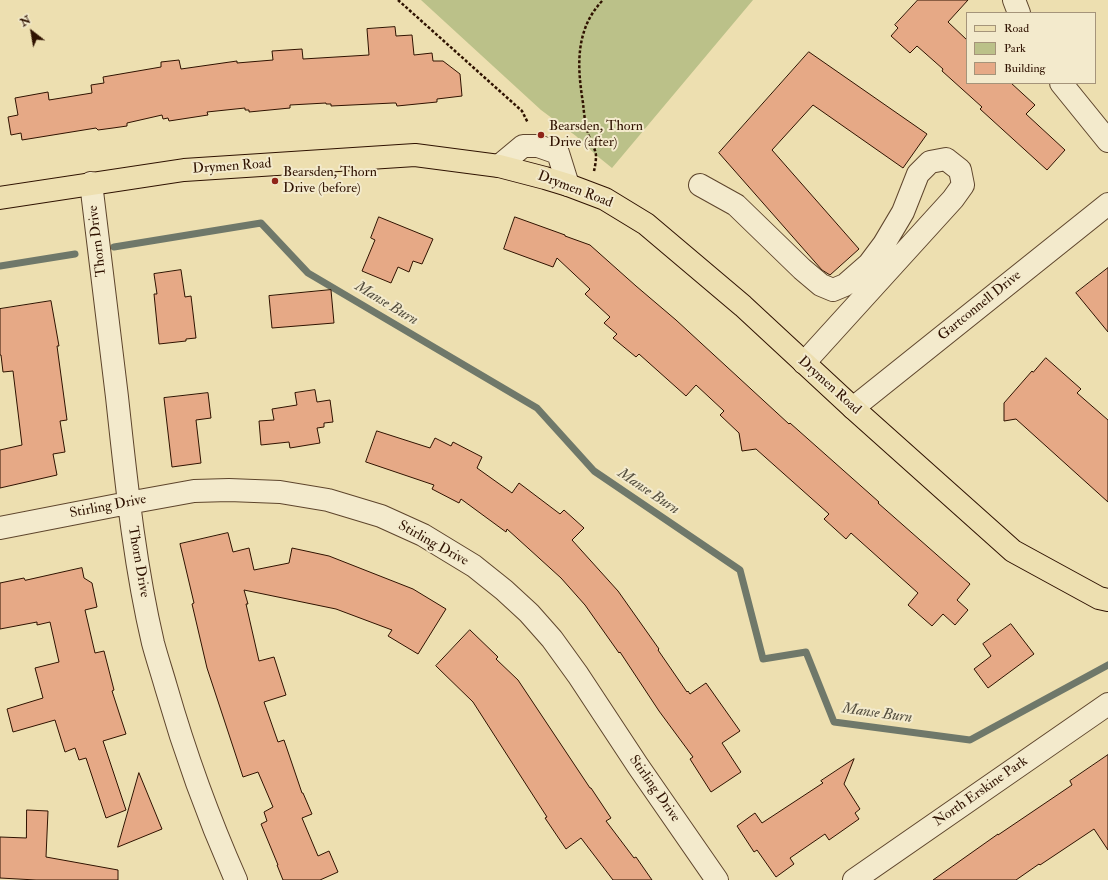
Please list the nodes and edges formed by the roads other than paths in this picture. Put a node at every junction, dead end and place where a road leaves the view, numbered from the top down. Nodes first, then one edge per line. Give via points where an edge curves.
1 (1014, 0) edge
2 (1019, 12) edge
3 (1062, 84) edge
4 (1108, 142) edge
5 (499, 166) junction
6 (91, 183) junction
7 (568, 185) junction
8 (700, 185) dead end
9 (0, 198) edge
10 (1108, 204) edge
11 (804, 363) junction
12 (853, 408) junction
13 (128, 503) junction
14 (0, 528) edge
15 (1108, 600) edge
16 (1108, 704) edge
17 (236, 880) edge
18 (717, 880) edge
19 (854, 880) edge

1 - 2 street
3 - 4 street
5 - 6 main road, Drymen Road via 415,154 184,170
5 - 7 main road, Drymen Road
5 - 7 street via 522,146 538,146 558,153
6 - 9 main road, Drymen Road
6 - 13 street, Thorn Drive
7 - 11 main road, Drymen Road via 606,199 646,224 743,306
8 - 11 street via 736,205 802,270 821,285 833,290 845,285 868,264 884,244 903,212 918,174 930,162 946,159 960,170 963,185 953,199
10 - 12 street, Gartconnell Drive
11 - 12 main road, Drymen Road
12 - 15 main road, Drymen Road via 1013,551 1099,598
13 - 14 street, Stirling Drive
13 - 17 street, Thorn Drive via 153,643 197,784
13 - 18 street, Stirling Drive via 194,491 229,490 280,492 328,500 381,516 416,532 474,566 529,613 552,639
16 - 19 street, North Erskine Park

